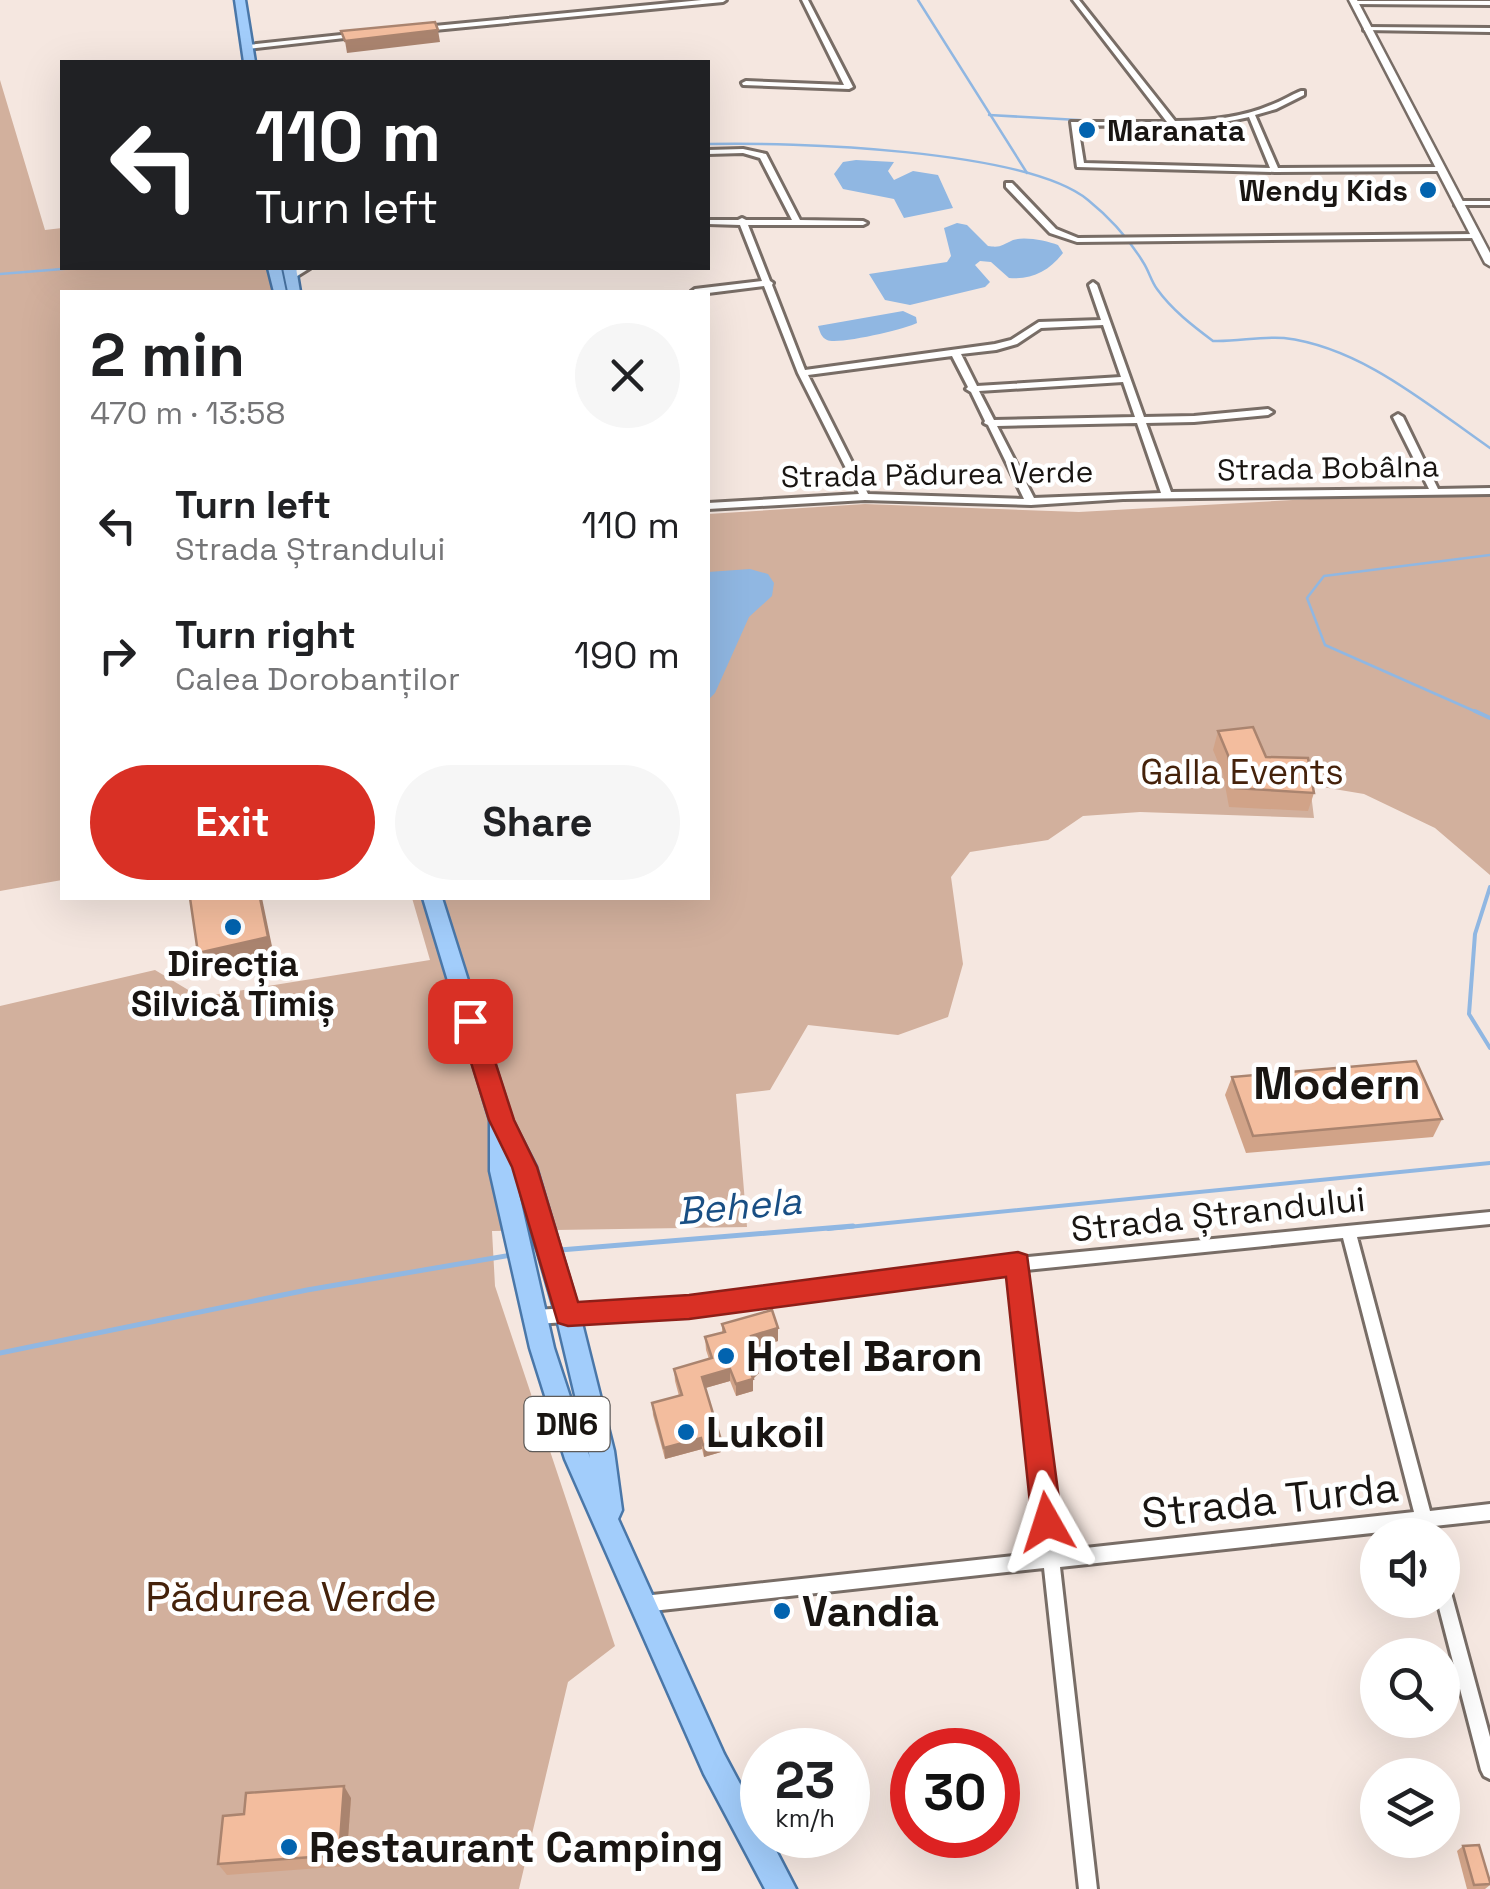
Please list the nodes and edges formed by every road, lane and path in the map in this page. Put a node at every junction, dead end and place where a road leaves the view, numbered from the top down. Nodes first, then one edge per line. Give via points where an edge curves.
1 (230, 0) edge
2 (240, 0) edge
3 (723, 0) edge
4 (805, 0) edge
5 (1076, 0) edge
6 (1354, 2) edge
7 (1490, 4) edge
8 (422, 29) edge
9 (1366, 29) junction
10 (1490, 30) edge
11 (364, 35) edge
12 (248, 47) junction
13 (240, 60) edge
14 (250, 60) edge
15 (746, 83) dead end
16 (1301, 92) dead end
17 (1253, 117) junction
18 (1174, 126) junction
19 (710, 152) edge
20 (1440, 169) junction
21 (1275, 170) junction
22 (1009, 185) dead end
23 (1458, 202) junction
24 (1490, 203) edge
25 (742, 220) junction
26 (796, 221) junction
27 (710, 222) edge
28 (864, 223) dead end
29 (1476, 236) junction
30 (1490, 263) edge
31 (769, 283) junction
32 (1093, 285) dead end
33 (710, 290) edge
34 (1104, 322) junction
35 (954, 352) junction
36 (802, 373) junction
37 (1124, 379) junction
38 (971, 388) junction
39 (1268, 412) dead end
40 (1398, 417) dead end
41 (1139, 420) junction
42 (989, 423) junction
43 (1490, 491) edge
44 (1435, 492) junction
45 (1167, 495) junction
46 (865, 497) junction
47 (1031, 502) junction
48 (710, 506) edge
49 (433, 900) edge
50 (502, 1120) junction
51 (1490, 1218) edge
52 (1348, 1231) junction
53 (1018, 1264) junction
54 (568, 1314) junction
55 (536, 1316) junction
56 (1490, 1512) edge
57 (1424, 1518) edge
58 (1460, 1519) edge
59 (611, 1527) junction
60 (1360, 1532) edge
61 (1051, 1558) junction
62 (640, 1604) junction
63 (1450, 1618) edge
64 (1490, 1770) edge
65 (780, 1889) edge
66 (1088, 1889) edge

1 - 13 main road
2 - 12 main road
3 - 8 street
4 - 15 street via 849,86
5 - 18 street
6 - 7 street
6 - 9 street
9 - 10 street
9 - 20 street
11 - 12 street
12 - 14 main road
16 - 17 street
17 - 18 street
17 - 21 street
18 - 21 street via 1074,124 1081,166
19 - 26 street via 752,152 766,159
20 - 21 street
20 - 23 street
22 - 29 street via 1058,234 1077,240
23 - 24 street
23 - 29 street
25 - 26 street
25 - 27 street
25 - 31 street
26 - 28 street
29 - 30 street
31 - 33 street
31 - 36 street
32 - 34 street
34 - 35 street via 1039,325 1008,344
34 - 37 street
35 - 36 street
35 - 38 street
36 - 46 street
37 - 38 street
37 - 41 street
38 - 42 street
39 - 41 street
40 - 44 street
41 - 42 street
41 - 45 street
42 - 47 street
43 - 44 street, Strada Bobâlna
44 - 45 street, Strada Bobâlna
45 - 47 street, Strada Pădurea Verde
46 - 47 street, Strada Pădurea Verde
46 - 48 street, Strada Pădurea Verde
49 - 50 main road, DN6
50 - 54 main road, DN6 via 525,1167
50 - 55 main road, DN6 via 501,1171
51 - 52 street, Strada Ștrandului
52 - 53 street, Strada Ștrandului
52 - 57 street
53 - 54 street, Strada Ștrandului via 689,1307
53 - 61 street
54 - 55 street, Strada Ștrandului
54 - 59 main road, DN6 via 602,1451
55 - 59 main road, DN6 via 578,1460
56 - 58 street, Strada Turda
59 - 62 main road, DN6
60 - 61 street, Strada Turda
61 - 62 street, Strada Turda
61 - 66 street
62 - 65 main road, DN6
63 - 64 street

